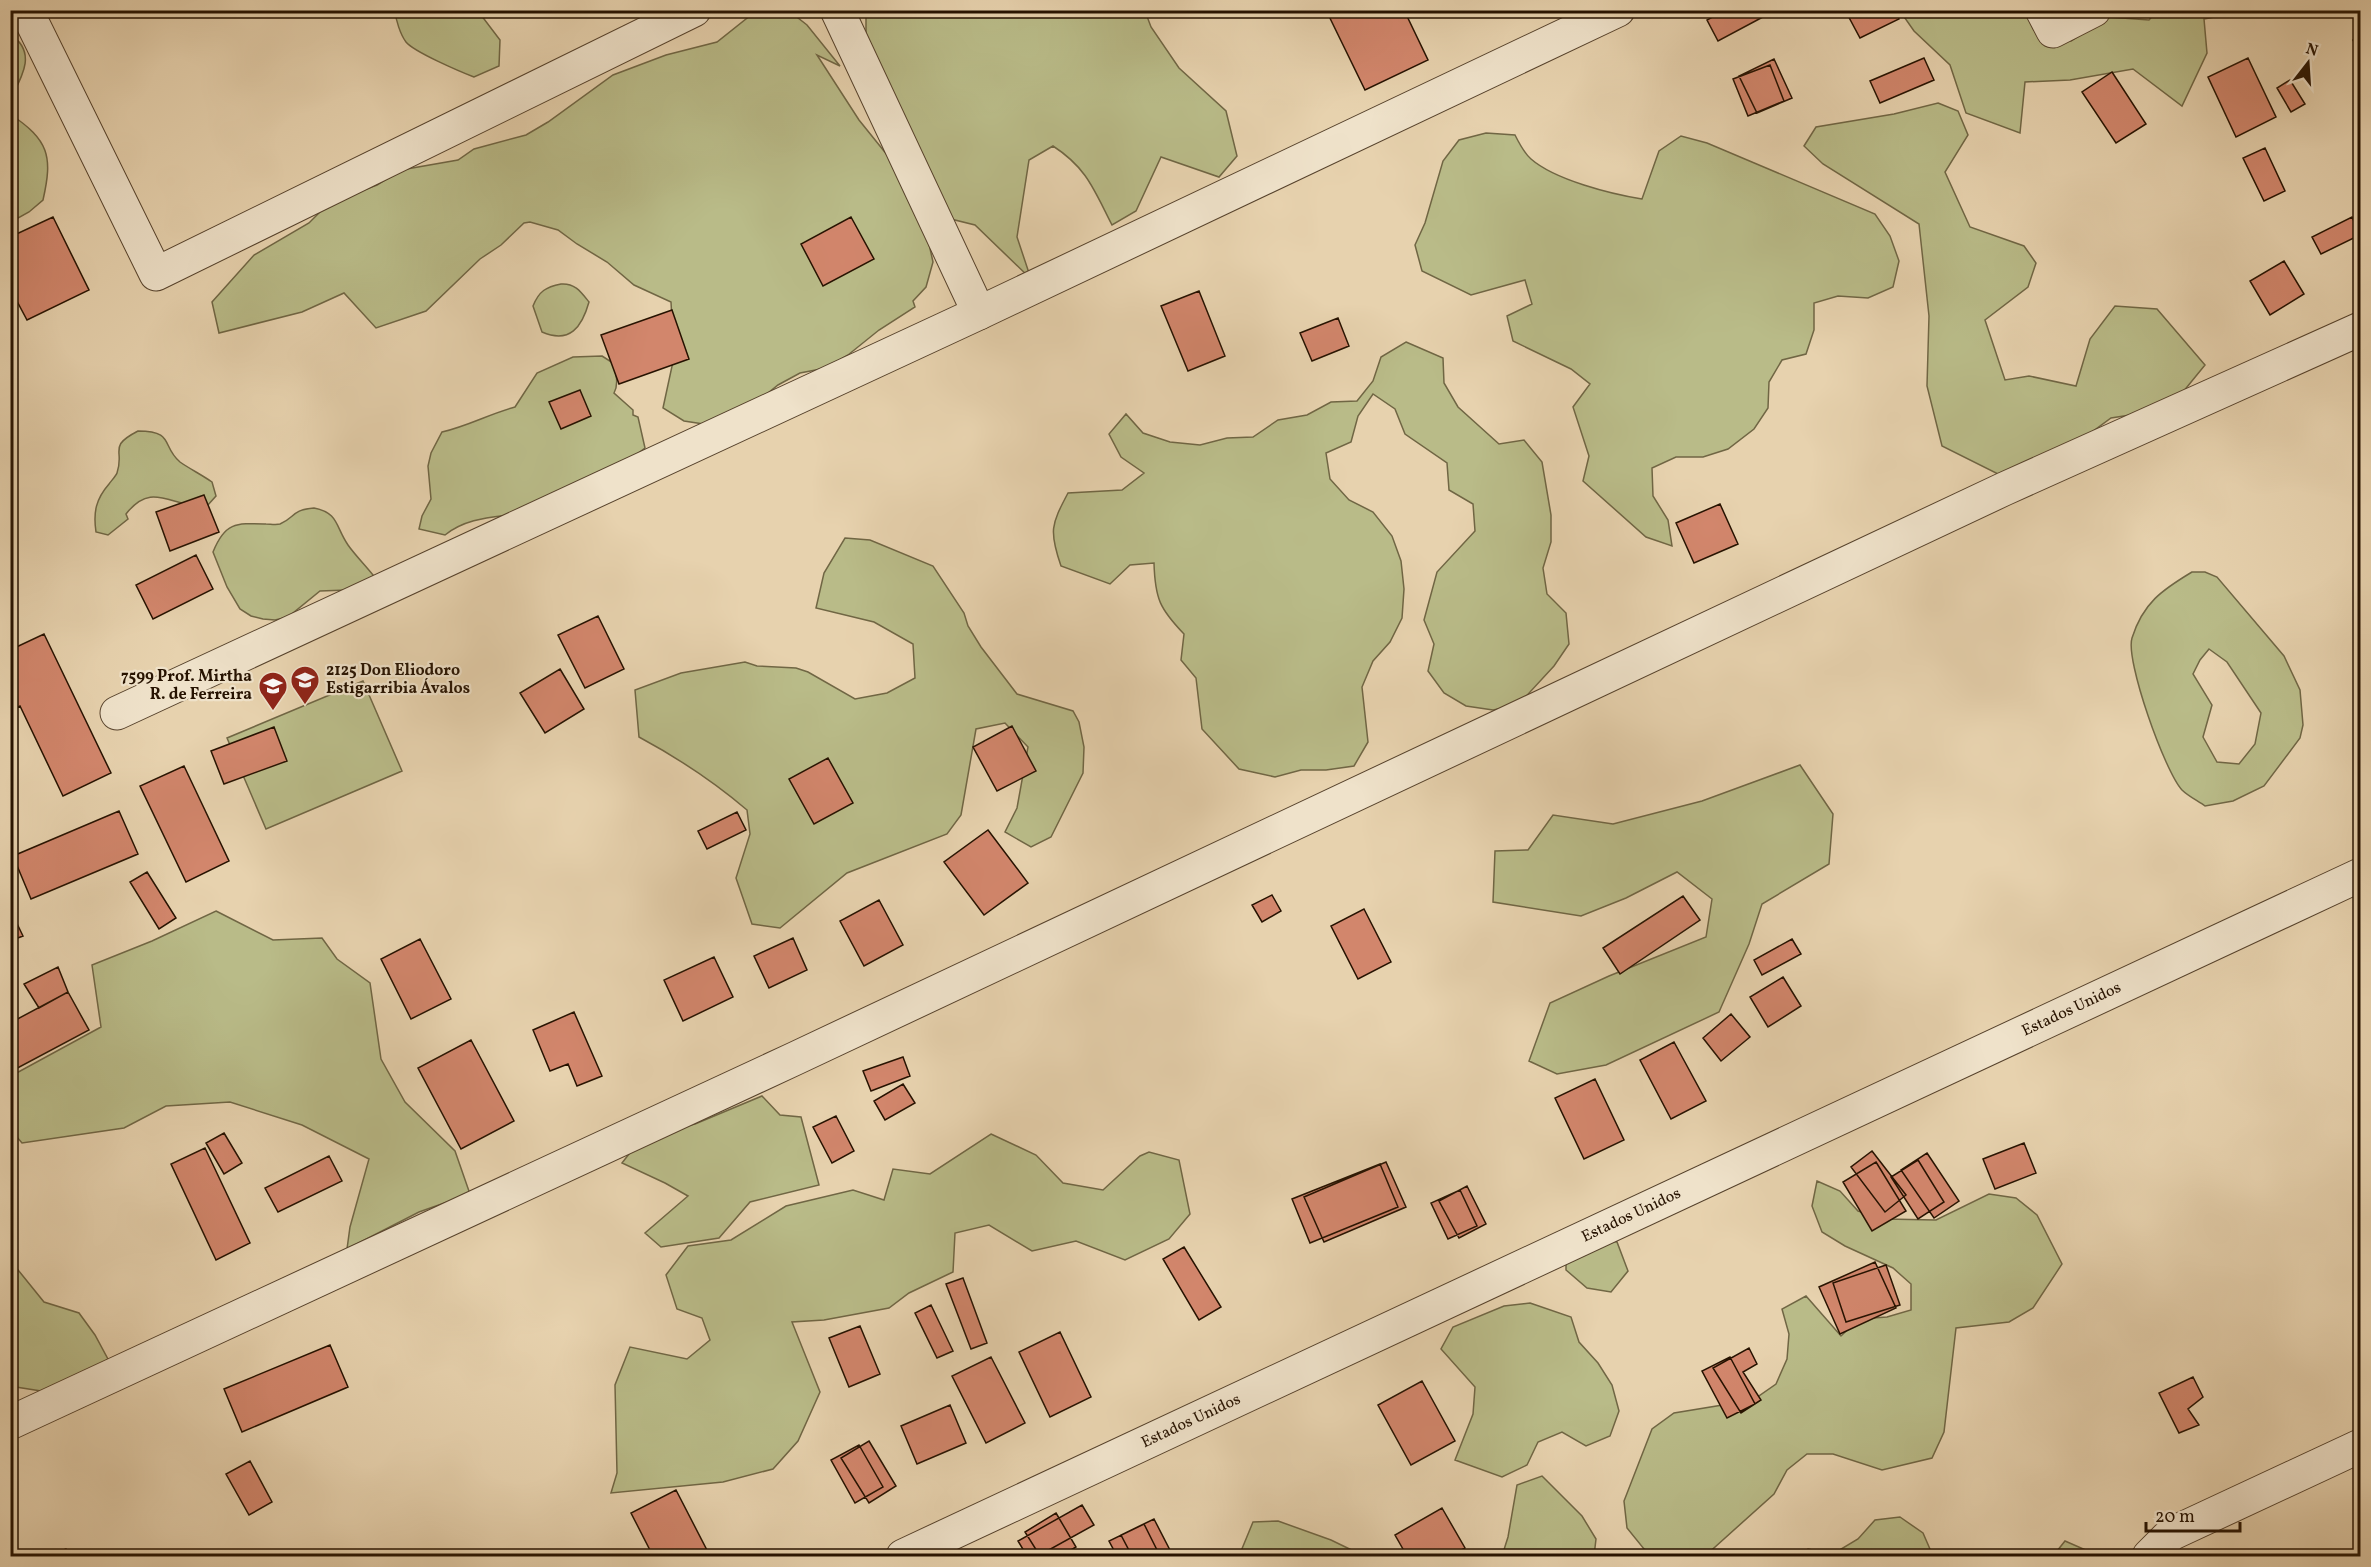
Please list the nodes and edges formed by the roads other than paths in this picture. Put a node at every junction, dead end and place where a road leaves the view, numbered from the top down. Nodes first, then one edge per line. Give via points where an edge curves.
1 (26, 10) edge
2 (694, 10) edge
3 (837, 10) edge
4 (1618, 10) edge
5 (2042, 10) edge
6 (2094, 10) edge
7 (979, 313) junction
8 (2361, 329) edge
9 (117, 713) dead end
10 (2361, 875) edge
11 (10, 1423) edge
12 (2361, 1446) edge
13 (903, 1557) edge
14 (2150, 1557) edge

1 - 2 street via 156,274
3 - 7 street
4 - 7 street
5 - 6 street via 2053,31
7 - 9 street
8 - 11 street via 2004,489
10 - 13 street, Estados Unidos
12 - 14 street via 2171,1534

